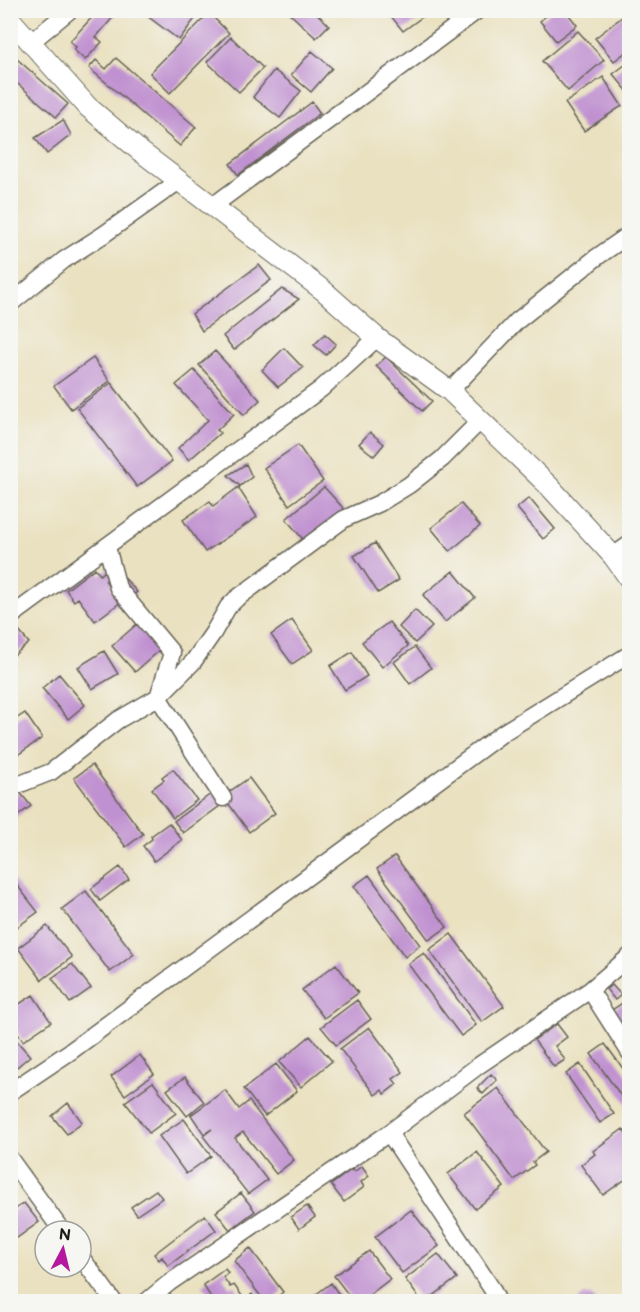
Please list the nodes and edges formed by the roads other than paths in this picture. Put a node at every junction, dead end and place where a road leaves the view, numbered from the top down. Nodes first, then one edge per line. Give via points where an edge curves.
1 (70, 10) edge
2 (478, 10) edge
3 (10, 20) edge
4 (31, 42) junction
5 (179, 181) junction
6 (214, 205) junction
7 (630, 234) edge
8 (10, 304) edge
9 (377, 338) junction
10 (450, 391) junction
11 (480, 421) junction
12 (630, 544) edge
13 (108, 547) junction
14 (613, 556) junction
15 (630, 580) edge
16 (10, 617) edge
17 (630, 654) edge
18 (158, 697) junction
19 (10, 788) edge
20 (223, 798) dead end
21 (630, 956) edge
22 (590, 990) junction
23 (630, 1053) edge
24 (10, 1092) edge
25 (389, 1134) junction
26 (10, 1159) edge
27 (53, 1219) edge
28 (93, 1273) edge
29 (114, 1302) edge
30 (146, 1302) edge
31 (498, 1302) edge

1 - 4 street
2 - 6 street
3 - 4 street
4 - 5 street via 88,107
5 - 6 street
5 - 8 street via 64,260
6 - 9 street
7 - 10 street via 517,321
9 - 10 street
9 - 13 street via 321,389
10 - 11 street
11 - 14 street via 549,486
11 - 18 street via 409,485 344,519 236,599 193,662
12 - 14 street
13 - 16 street
13 - 18 street via 118,588 172,653
14 - 15 street
17 - 24 street via 504,732
18 - 19 street via 118,720 51,772
18 - 20 street
21 - 22 street
22 - 23 street
22 - 25 street via 478,1066
25 - 30 street
25 - 31 street
26 - 27 street
28 - 29 street

